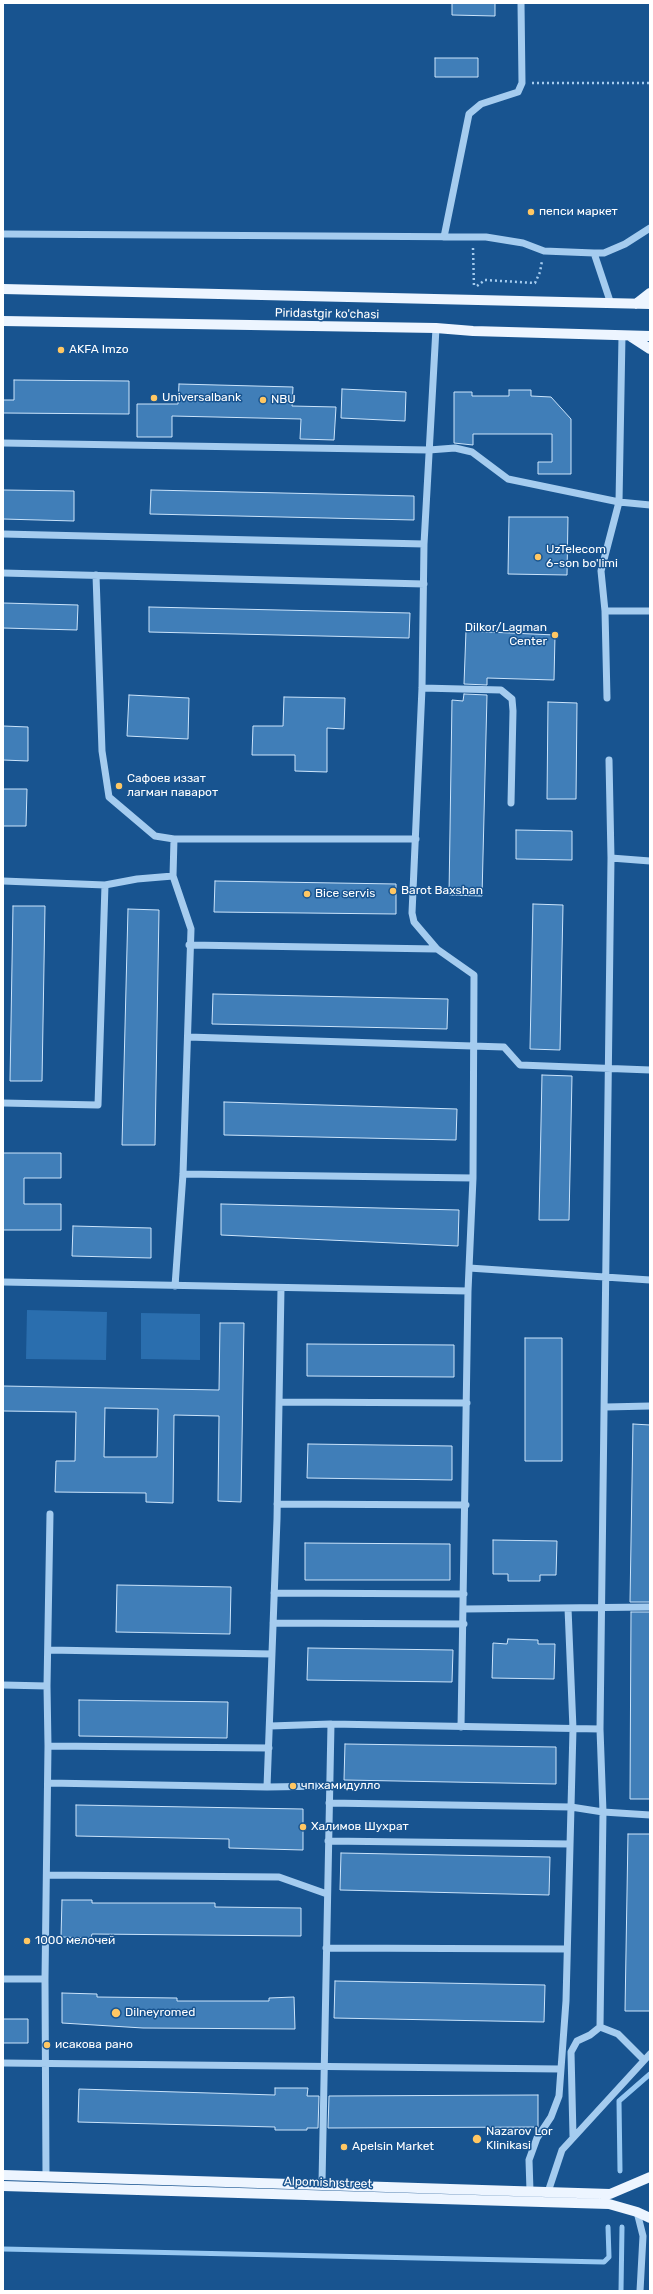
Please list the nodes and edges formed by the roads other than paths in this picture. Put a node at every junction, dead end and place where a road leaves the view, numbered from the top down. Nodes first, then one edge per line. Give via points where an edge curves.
1 (521, 3) edge
2 (650, 228) edge
3 (3, 234) edge
4 (444, 237) junction
5 (594, 253) junction
6 (3, 289) edge
7 (650, 293) edge
8 (611, 304) junction
9 (636, 304) junction
10 (650, 304) edge
11 (3, 321) edge
12 (436, 328) junction
13 (626, 336) junction
14 (650, 336) edge
15 (650, 349) edge
16 (3, 443) edge
17 (429, 450) junction
18 (619, 502) junction
19 (650, 505) edge
20 (3, 534) edge
21 (424, 544) junction
22 (3, 573) edge
23 (96, 575) junction
24 (424, 584) junction
25 (606, 611) junction
26 (650, 611) edge
27 (422, 688) junction
28 (607, 698) dead end
29 (609, 760) dead end
30 (511, 803) dead end
31 (416, 839) junction
32 (174, 840) junction
33 (611, 858) junction
34 (650, 861) edge
35 (173, 876) junction
36 (3, 881) edge
37 (105, 885) junction
38 (189, 945) junction
39 (437, 949) junction
40 (188, 1037) junction
41 (474, 1045) junction
42 (610, 1069) junction
43 (650, 1070) edge
44 (3, 1103) edge
45 (183, 1174) junction
46 (473, 1178) junction
47 (469, 1268) junction
48 (605, 1278) junction
49 (650, 1280) edge
50 (3, 1282) edge
51 (175, 1286) junction
52 (281, 1288) junction
53 (468, 1291) junction
54 (279, 1402) junction
55 (466, 1403) junction
56 (650, 1406) edge
57 (606, 1408) junction
58 (277, 1504) junction
59 (466, 1505) junction
60 (50, 1514) dead end
61 (274, 1593) junction
62 (464, 1594) junction
63 (650, 1607) edge
64 (568, 1608) junction
65 (601, 1608) junction
66 (464, 1609) junction
67 (273, 1623) junction
68 (464, 1624) junction
69 (48, 1650) junction
70 (272, 1654) junction
71 (3, 1685) edge
72 (47, 1686) junction
73 (330, 1724) junction
74 (270, 1726) junction
75 (461, 1727) junction
76 (573, 1729) junction
77 (600, 1729) junction
78 (48, 1746) junction
79 (269, 1748) junction
80 (48, 1783) junction
81 (329, 1786) junction
82 (267, 1787) junction
83 (329, 1802) junction
84 (571, 1807) junction
85 (603, 1812) junction
86 (650, 1815) edge
87 (328, 1842) junction
88 (570, 1844) junction
89 (47, 1875) junction
90 (327, 1894) junction
91 (326, 1948) junction
92 (567, 1949) junction
93 (3, 1979) edge
94 (45, 1979) junction
95 (600, 2027) junction
96 (650, 2054) edge
97 (644, 2060) junction
98 (3, 2063) edge
99 (46, 2064) junction
100 (323, 2068) junction
101 (560, 2069) junction
102 (573, 2136) junction
103 (3, 2175) edge
104 (46, 2176) junction
105 (650, 2176) edge
106 (322, 2183) junction
107 (3, 2186) edge
108 (530, 2191) junction
109 (548, 2192) junction
110 (637, 2212) junction
111 (650, 2218) edge
112 (640, 2291) edge

1 - 4 street via 522,83 518,92 481,104 469,114
2 - 5 street via 625,244
3 - 4 street
4 - 5 street via 473,237 523,243 544,252
5 - 8 street
6 - 8 main road, Piridastgir ko'chasi
7 - 9 main road
8 - 9 main road, Piridastgir ko'chasi
9 - 10 main road, Piridastgir ko'chasi
11 - 12 main road, Piridastgir ko'chasi
12 - 13 main road, Piridastgir ko'chasi
12 - 17 street
13 - 14 main road, Piridastgir ko'chasi
13 - 15 main road
13 - 18 street
16 - 17 street
17 - 18 street via 455,448 472,452 508,479
17 - 21 street
18 - 19 street
18 - 25 street via 601,571
20 - 21 street
21 - 24 street
22 - 23 street
23 - 24 street
23 - 32 street via 102,751 109,797 155,836
24 - 27 street
25 - 26 street
25 - 28 street
27 - 30 street via 501,690 512,699 514,711
27 - 31 street
29 - 33 street
31 - 32 street
31 - 39 street via 412,913 414,922
32 - 35 street
33 - 34 street
33 - 42 street
35 - 37 street
35 - 38 street via 191,930
36 - 37 street
37 - 44 street via 98,1105
38 - 39 street
38 - 40 street
39 - 41 street via 474,975
40 - 41 street
40 - 45 street
41 - 42 street via 504,1047 520,1065
41 - 46 street
42 - 43 street
42 - 48 street
45 - 46 street
45 - 51 street
46 - 47 street
47 - 48 street
47 - 53 street
48 - 49 street
48 - 57 street
50 - 51 street
51 - 52 street
52 - 53 street
52 - 54 street
53 - 55 street
54 - 55 street
54 - 58 street
55 - 59 street
56 - 57 street
57 - 65 street
58 - 59 street
58 - 61 street
59 - 62 street
60 - 69 street
61 - 62 street
61 - 67 street
62 - 66 street
63 - 65 street
64 - 65 street
64 - 66 street
64 - 76 street
65 - 77 street
66 - 68 street
67 - 68 street
67 - 70 street
68 - 75 street
69 - 70 street
69 - 72 street
70 - 74 street
71 - 72 street
72 - 78 street
73 - 74 street
73 - 75 street
73 - 81 street
74 - 79 street
75 - 76 street
76 - 77 street
76 - 84 street
77 - 85 street
78 - 79 street
78 - 80 street
79 - 82 street
80 - 82 street
80 - 89 street
81 - 82 street
81 - 83 street
83 - 84 street
83 - 87 street
84 - 85 street
84 - 88 street
85 - 86 street
85 - 95 street
87 - 88 street
87 - 90 street
88 - 92 street
89 - 90 street via 279,1877
89 - 94 street
90 - 91 street
91 - 92 street
91 - 100 street
92 - 101 street via 566,2001
93 - 94 street
94 - 99 street
95 - 97 street via 618,2034
95 - 102 street via 590,2036 577,2041 571,2052
96 - 97 street
97 - 102 street
98 - 99 street
99 - 100 street
99 - 104 street
100 - 101 street
100 - 106 street
101 - 108 street via 559,2096 551,2117 537,2138 529,2160
102 - 109 street via 562,2150
103 - 104 main road, Alpomish street
104 - 106 main road, Alpomish street
105 - 109 main road, Alpomish street via 610,2194
106 - 108 main road, Alpomish street
107 - 110 main road, Alpomish street via 609,2204
108 - 109 main road, Alpomish street
110 - 111 main road, Alpomish street
110 - 112 street via 643,2236

